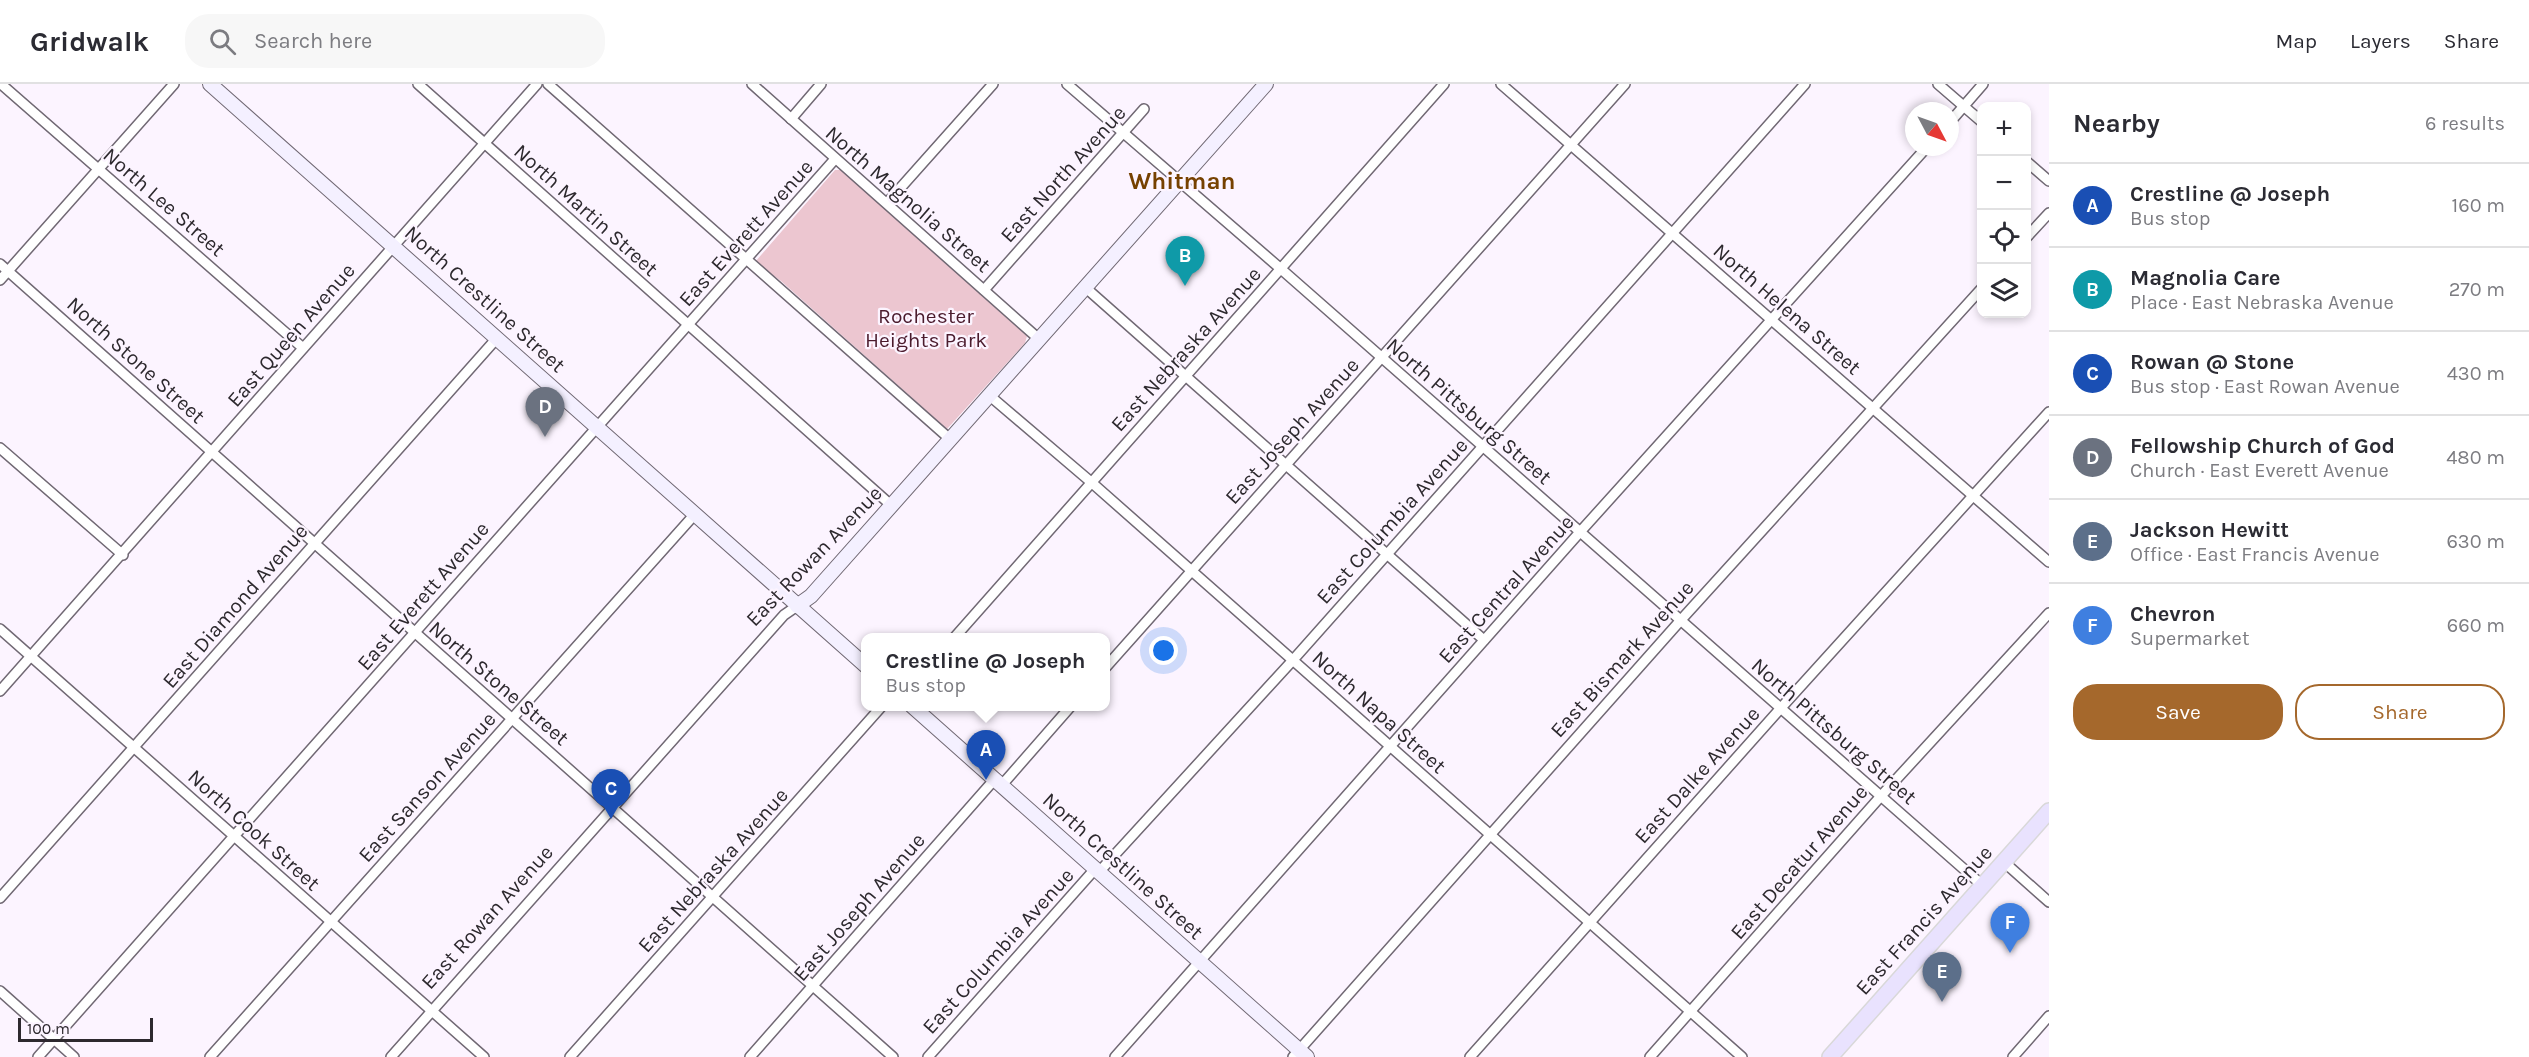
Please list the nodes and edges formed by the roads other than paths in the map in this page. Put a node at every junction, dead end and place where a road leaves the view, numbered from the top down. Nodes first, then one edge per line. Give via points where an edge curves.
1 (1, 84) edge
2 (174, 84) edge
3 (210, 84) edge
4 (418, 84) edge
5 (537, 84) edge
6 (548, 84) edge
7 (752, 84) edge
8 (821, 84) edge
9 (993, 84) edge
10 (1066, 84) edge
11 (1266, 84) edge
12 (1444, 84) edge
13 (1501, 84) edge
14 (1625, 84) edge
15 (1805, 84) edge
16 (1938, 84) edge
17 (1983, 84) edge
18 (1964, 107) junction
19 (1144, 109) dead end
20 (1959, 112) edge
21 (1977, 118) edge
22 (790, 119) junction
23 (1124, 133) junction
24 (484, 143) junction
25 (1571, 145) junction
26 (1919, 156) edge
27 (835, 159) junction
28 (2031, 165) edge
29 (99, 170) junction
30 (2049, 181) edge
31 (1179, 182) junction
32 (887, 203) junction
33 (2049, 213) edge
34 (1673, 232) junction
35 (2031, 233) edge
36 (393, 246) junction
37 (746, 259) junction
38 (0, 264) edge
39 (1281, 269) junction
40 (8, 271) junction
41 (0, 280) edge
42 (1086, 288) junction
43 (984, 290) junction
44 (1977, 294) edge
45 (1771, 319) junction
46 (687, 325) junction
47 (497, 338) junction
48 (1040, 340) junction
49 (303, 348) junction
50 (1381, 357) junction
51 (1186, 375) junction
52 (990, 396) junction
53 (1873, 409) junction
54 (2049, 412) edge
55 (596, 426) junction
56 (951, 440) junction
57 (1483, 446) junction
58 (0, 448) edge
59 (212, 452) junction
60 (1286, 464) junction
61 (1091, 482) junction
62 (1973, 496) junction
63 (892, 506) junction
64 (695, 514) junction
65 (1580, 532) junction
66 (315, 543) junction
67 (1387, 553) junction
68 (123, 555) junction
69 (2049, 562) edge
70 (1191, 571) junction
71 (797, 606) junction
72 (2049, 613) edge
73 (1680, 621) junction
74 (0, 629) edge
75 (415, 633) junction
76 (958, 633) edge
77 (1484, 640) junction
78 (31, 657) junction
79 (1293, 660) junction
80 (861, 662) edge
81 (1110, 662) edge
82 (0, 691) edge
83 (1780, 708) junction
84 (878, 711) edge
85 (918, 711) edge
86 (1066, 711) edge
87 (513, 719) junction
88 (1390, 747) junction
89 (134, 748) junction
90 (998, 783) junction
91 (1881, 796) junction
92 (613, 807) junction
93 (2049, 811) edge
94 (1490, 835) junction
95 (234, 836) junction
96 (2004, 862) junction
97 (1097, 871) junction
98 (1982, 885) junction
99 (714, 897) junction
100 (0, 898) edge
101 (2049, 902) edge
102 (331, 922) junction
103 (1589, 923) junction
104 (1199, 962) junction
105 (813, 986) junction
106 (0, 991) edge
107 (432, 1011) junction
108 (1690, 1012) junction
109 (2049, 1016) edge
110 (54, 1039) junction
111 (1300, 1055) edge
112 (38, 1057) edge
113 (74, 1057) edge
114 (210, 1057) edge
115 (391, 1057) edge
116 (484, 1057) edge
117 (570, 1057) edge
118 (750, 1057) edge
119 (893, 1057) edge
120 (928, 1057) edge
121 (1115, 1057) edge
122 (1470, 1057) edge
123 (1650, 1057) edge
124 (1742, 1057) edge
125 (1830, 1057) edge
126 (2013, 1057) edge

1 - 29 street, North Lee Street
2 - 29 street
3 - 36 main road, North Crestline Street
4 - 24 street, North Martin Street
5 - 24 street, East Queen Avenue
6 - 37 street
7 - 22 street, North Magnolia Street
8 - 22 street
9 - 32 street
10 - 23 street, North Pittsburg Street
11 - 31 main road, East Rowan Avenue
12 - 39 street, East Nebraska Avenue
13 - 25 street, North Helena Street
14 - 25 street, East Joseph Avenue
15 - 34 street, East Columbia Avenue
16 - 18 street
17 - 18 street
18 - 20 street
18 - 21 street
19 - 23 street, East North Avenue
22 - 27 street, North Magnolia Street
23 - 31 street, North Pittsburg Street
23 - 43 street, East North Avenue
24 - 36 street, East Queen Avenue
24 - 46 street, North Martin Street
25 - 34 street, North Helena Street
25 - 50 street, East Joseph Avenue
26 - 45 street, East Central Avenue
27 - 32 street, North Magnolia Street
27 - 37 street, East Everett Avenue
28 - 30 street
29 - 40 street
29 - 49 street, North Lee Street
31 - 39 street, North Pittsburg Street
31 - 42 main road, East Rowan Avenue
32 - 43 street, North Magnolia Street
33 - 35 street
34 - 45 street, North Helena Street
34 - 57 street, East Columbia Avenue
36 - 47 main road, North Crestline Street
36 - 49 street, East Queen Avenue
37 - 46 street, East Everett Avenue
37 - 56 street
38 - 40 street, North Stone Street
39 - 50 street, North Pittsburg Street
39 - 51 street, East Nebraska Avenue
40 - 41 street
40 - 59 street, North Stone Street
42 - 48 main road, East Rowan Avenue
42 - 51 street
43 - 48 street, North Magnolia Street
44 - 53 street, East Bismark Avenue
45 - 53 street, North Helena Street
45 - 65 street, East Central Avenue
46 - 55 street, East Everett Avenue
46 - 63 street, North Martin Street
47 - 55 main road, North Crestline Street
47 - 66 street, East Diamond Avenue
48 - 52 main road, East Rowan Avenue
49 - 59 street, East Queen Avenue
50 - 57 street, North Pittsburg Street
50 - 60 street, East Joseph Avenue
51 - 60 street
51 - 61 street, East Nebraska Avenue
52 - 56 main road, East Rowan Avenue
52 - 61 street, North Napa Street
53 - 62 street, North Helena Street
53 - 73 street, East Bismark Avenue
54 - 62 street, East Dalke Avenue
55 - 64 main road, North Crestline Street
55 - 75 street, East Everett Avenue
56 - 63 main road, East Rowan Avenue
57 - 65 street, North Pittsburg Street
57 - 67 street, East Columbia Avenue
58 - 68 street
59 - 66 street, North Stone Street
59 - 68 street, East Queen Avenue
60 - 67 street
60 - 70 street, East Joseph Avenue
61 - 70 street, North Napa Street
61 - 76 street, East Nebraska Avenue
62 - 69 street, North Helena Street
62 - 83 street, East Dalke Avenue
63 - 71 main road, East Rowan Avenue via 811,596
64 - 71 main road, North Crestline Street
64 - 87 street, East Sanson Avenue
65 - 73 street, North Pittsburg Street
65 - 77 street, East Central Avenue
66 - 75 street, North Stone Street
66 - 89 street, East Diamond Avenue
67 - 77 street
67 - 79 street, East Columbia Avenue
68 - 78 street, East Queen Avenue
70 - 79 street, North Napa Street
70 - 81 street, East Joseph Avenue
71 - 80 main road, North Crestline Street
71 - 92 street, East Rowan Avenue via 784,615
72 - 91 street, East Decatur Avenue
73 - 83 street, North Pittsburg Street
73 - 94 street, East Bismark Avenue
74 - 78 street, North Cook Street
75 - 87 street, North Stone Street
75 - 95 street, East Everett Avenue
77 - 88 street, East Central Avenue
78 - 82 street, East Queen Avenue
78 - 89 street, North Cook Street
79 - 88 street, North Napa Street
79 - 97 street, East Columbia Avenue
83 - 91 street, North Pittsburg Street
83 - 103 street, East Dalke Avenue
84 - 99 street, East Nebraska Avenue
85 - 90 main road, North Crestline Street
86 - 90 street, East Joseph Avenue
87 - 92 street, North Stone Street
87 - 102 street, East Sanson Avenue
88 - 94 street, North Napa Street
88 - 104 street, East Central Avenue
89 - 95 street, North Cook Street
89 - 100 street, East Diamond Avenue
90 - 97 main road, North Crestline Street
90 - 105 street, East Joseph Avenue
91 - 98 street, North Pittsburg Street
91 - 108 street, East Decatur Avenue
92 - 99 street, North Stone Street
92 - 107 street, East Rowan Avenue
93 - 96 main road, East Francis Avenue
94 - 103 street, North Napa Street
94 - 111 street, East Bismark Avenue
95 - 102 street, North Cook Street
95 - 110 street, East Everett Avenue
96 - 98 main road, East Francis Avenue
96 - 101 street
97 - 104 main road, North Crestline Street
97 - 120 street, East Columbia Avenue
98 - 125 main road, East Francis Avenue
99 - 105 street, North Stone Street
99 - 117 street, East Nebraska Avenue
102 - 107 street, North Cook Street
102 - 114 street, East Sanson Avenue
103 - 108 street, North Napa Street
103 - 122 street, East Dalke Avenue
104 - 111 main road, North Crestline Street
104 - 121 street, East Central Avenue
105 - 118 street, East Joseph Avenue
105 - 119 street, North Stone Street
106 - 110 street
107 - 115 street, East Rowan Avenue
107 - 116 street, North Cook Street
108 - 123 street, East Decatur Avenue
108 - 124 street, North Napa Street
109 - 126 street
110 - 112 street, East Everett Avenue
110 - 113 street

